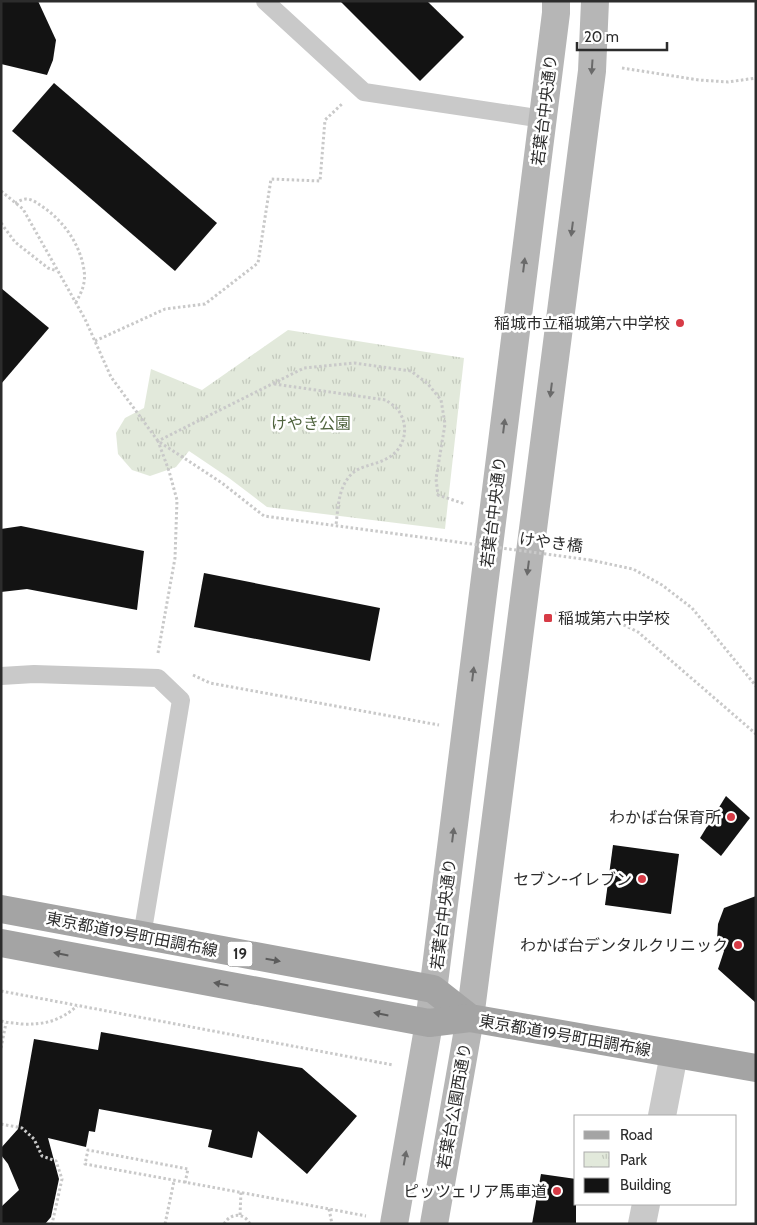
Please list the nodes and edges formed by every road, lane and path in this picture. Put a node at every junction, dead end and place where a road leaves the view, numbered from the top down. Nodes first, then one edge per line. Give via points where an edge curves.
1 (265, 1) edge
2 (556, 1) edge
3 (595, 1) edge
4 (622, 68) dead end
5 (756, 78) edge
6 (348, 97) dead end
7 (543, 118) junction
8 (1, 191) edge
9 (15, 203) junction
10 (1, 223) edge
11 (58, 271) junction
12 (76, 302) junction
13 (95, 341) junction
14 (273, 383) junction
15 (158, 441) junction
16 (466, 504) dead end
17 (336, 525) junction
18 (555, 613) dead end
19 (165, 658) dead end
20 (189, 674) dead end
21 (1, 676) edge
22 (756, 686) edge
23 (440, 725) dead end
24 (756, 734) edge
25 (1, 909) edge
26 (142, 936) junction
27 (1, 943) edge
28 (433, 989) junction
29 (1, 991) edge
30 (77, 1005) junction
31 (470, 1018) junction
32 (3, 1022) edge
33 (429, 1023) junction
34 (1, 1048) edge
35 (674, 1054) junction
36 (396, 1065) dead end
37 (756, 1068) edge
38 (662, 1115) edge
39 (1, 1124) edge
40 (174, 1180) junction
41 (185, 1183) junction
42 (241, 1192) junction
43 (646, 1205) edge
44 (329, 1209) junction
45 (240, 1215) junction
46 (381, 1220) edge
47 (52, 1224) edge
48 (165, 1224) edge
49 (224, 1224) edge
50 (250, 1224) edge
51 (332, 1224) edge
52 (434, 1224) edge
53 (642, 1224) edge

1 - 7 lane via 364,92
2 - 7 street, 若葉台中央通り
3 -> 31 street via 592,71
4 - 5 path via 699,80 728,82
6 - 13 path via 326,120 320,181 271,179 258,263 205,304 165,309
28 -> 7 street, 若葉台中央通り
8 - 9 path
9 - 11 path via 23,209
9 - 12 path via 32,200 49,211 74,240 84,271 83,290
10 - 11 path via 15,242 48,268
11 - 12 path
12 - 13 path
13 - 15 path via 111,377
14 - 15 path
14 - 16 path via 304,368 354,364 411,371 441,400 445,424 436,479 438,495
14 - 17 path via 386,400 400,412 406,428 401,445 387,459 358,469 348,478 339,496
15 - 17 path, けやき橋 via 222,483 264,516
15 - 19 path via 177,500 175,558 157,653
17 - 22 path, けやき橋, bridge via 634,569 692,608
18 - 24 path via 616,622 638,632
20 - 23 path via 210,683
21 - 26 lane via 158,678 181,700
25 - 26 main road, 東京都道19号町田調布線 / 19
26 -> 28 main road, 東京都道19号町田調布線 / 19
33 -> 27 main road, 東京都道19号町田調布線 / 19
28 - 31 main road, 東京都道19号町田調布線 / 19
28 - 33 street, 若葉台中央通り
29 - 30 path
30 - 32 path via 55,1021 38,1024
30 - 36 path
31 - 33 main road, 19
31 - 35 main road, 東京都道19号町田調布線 / 19
31 - 52 street, 若葉台公園西通り
32 - 34 path
46 -> 33 street
35 - 37 main road, 東京都道19号町田調布線 / 19
35 - 38 street
39 - 47 path via 22,1128 34,1139 42,1156 56,1161 62,1179
40 - 41 path
40 - 41 path via 85,1164 88,1150 188,1170
40 - 48 path
41 - 42 path
42 - 44 path
42 - 45 path
43 - 53 street
44 - 46 path
44 - 51 path
45 - 49 path via 230,1217
45 - 50 path

